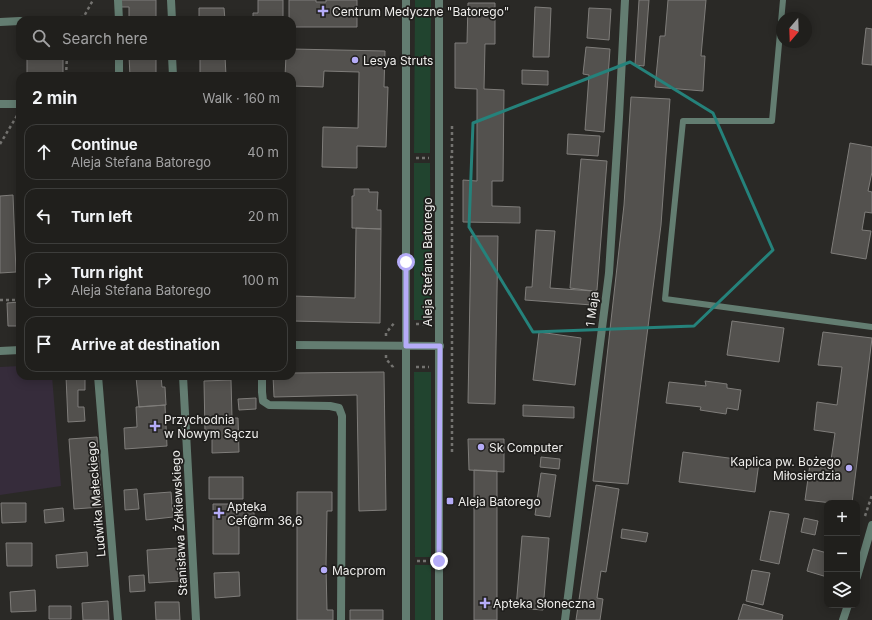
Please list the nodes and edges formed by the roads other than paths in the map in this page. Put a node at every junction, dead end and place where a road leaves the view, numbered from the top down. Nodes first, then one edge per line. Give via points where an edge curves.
1 (118, 0) edge
2 (172, 0) edge
3 (406, 0) edge
4 (439, 0) edge
5 (625, 0) edge
6 (783, 0) edge
7 (118, 16) edge
8 (172, 16) edge
9 (16, 21) edge
10 (0, 22) edge
11 (119, 60) edge
12 (172, 60) edge
13 (119, 72) edge
14 (172, 72) edge
15 (0, 104) edge
16 (16, 104) edge
17 (872, 327) edge
18 (296, 345) edge
19 (406, 346) junction
20 (440, 346) junction
21 (16, 350) edge
22 (0, 351) edge
23 (98, 380) edge
24 (183, 380) edge
25 (262, 380) edge
26 (872, 525) edge
27 (858, 572) edge
28 (847, 608) edge
29 (118, 620) edge
30 (196, 620) edge
31 (341, 620) edge
32 (406, 620) edge
33 (439, 620) edge
34 (565, 620) edge
35 (843, 620) edge

1 - 7 street
2 - 8 street
3 - 19 street, Aleja Stefana Batorego
4 - 20 street, Aleja Stefana Batorego
5 - 34 street, 1 Maja via 609,273
6 - 17 lane via 772,121 683,121 664,299
9 - 10 street
11 - 13 street
12 - 14 street
15 - 16 street
18 - 19 street
19 - 20 street
19 - 32 street, Aleja Stefana Batorego
20 - 33 street, Aleja Stefana Batorego
21 - 22 street
23 - 29 street, Ludwika Małeckiego
24 - 30 street, Stanisława Żółkiewskiego
25 - 31 street via 263,401 270,405 330,406 339,408 342,416
26 - 27 street
28 - 35 street

